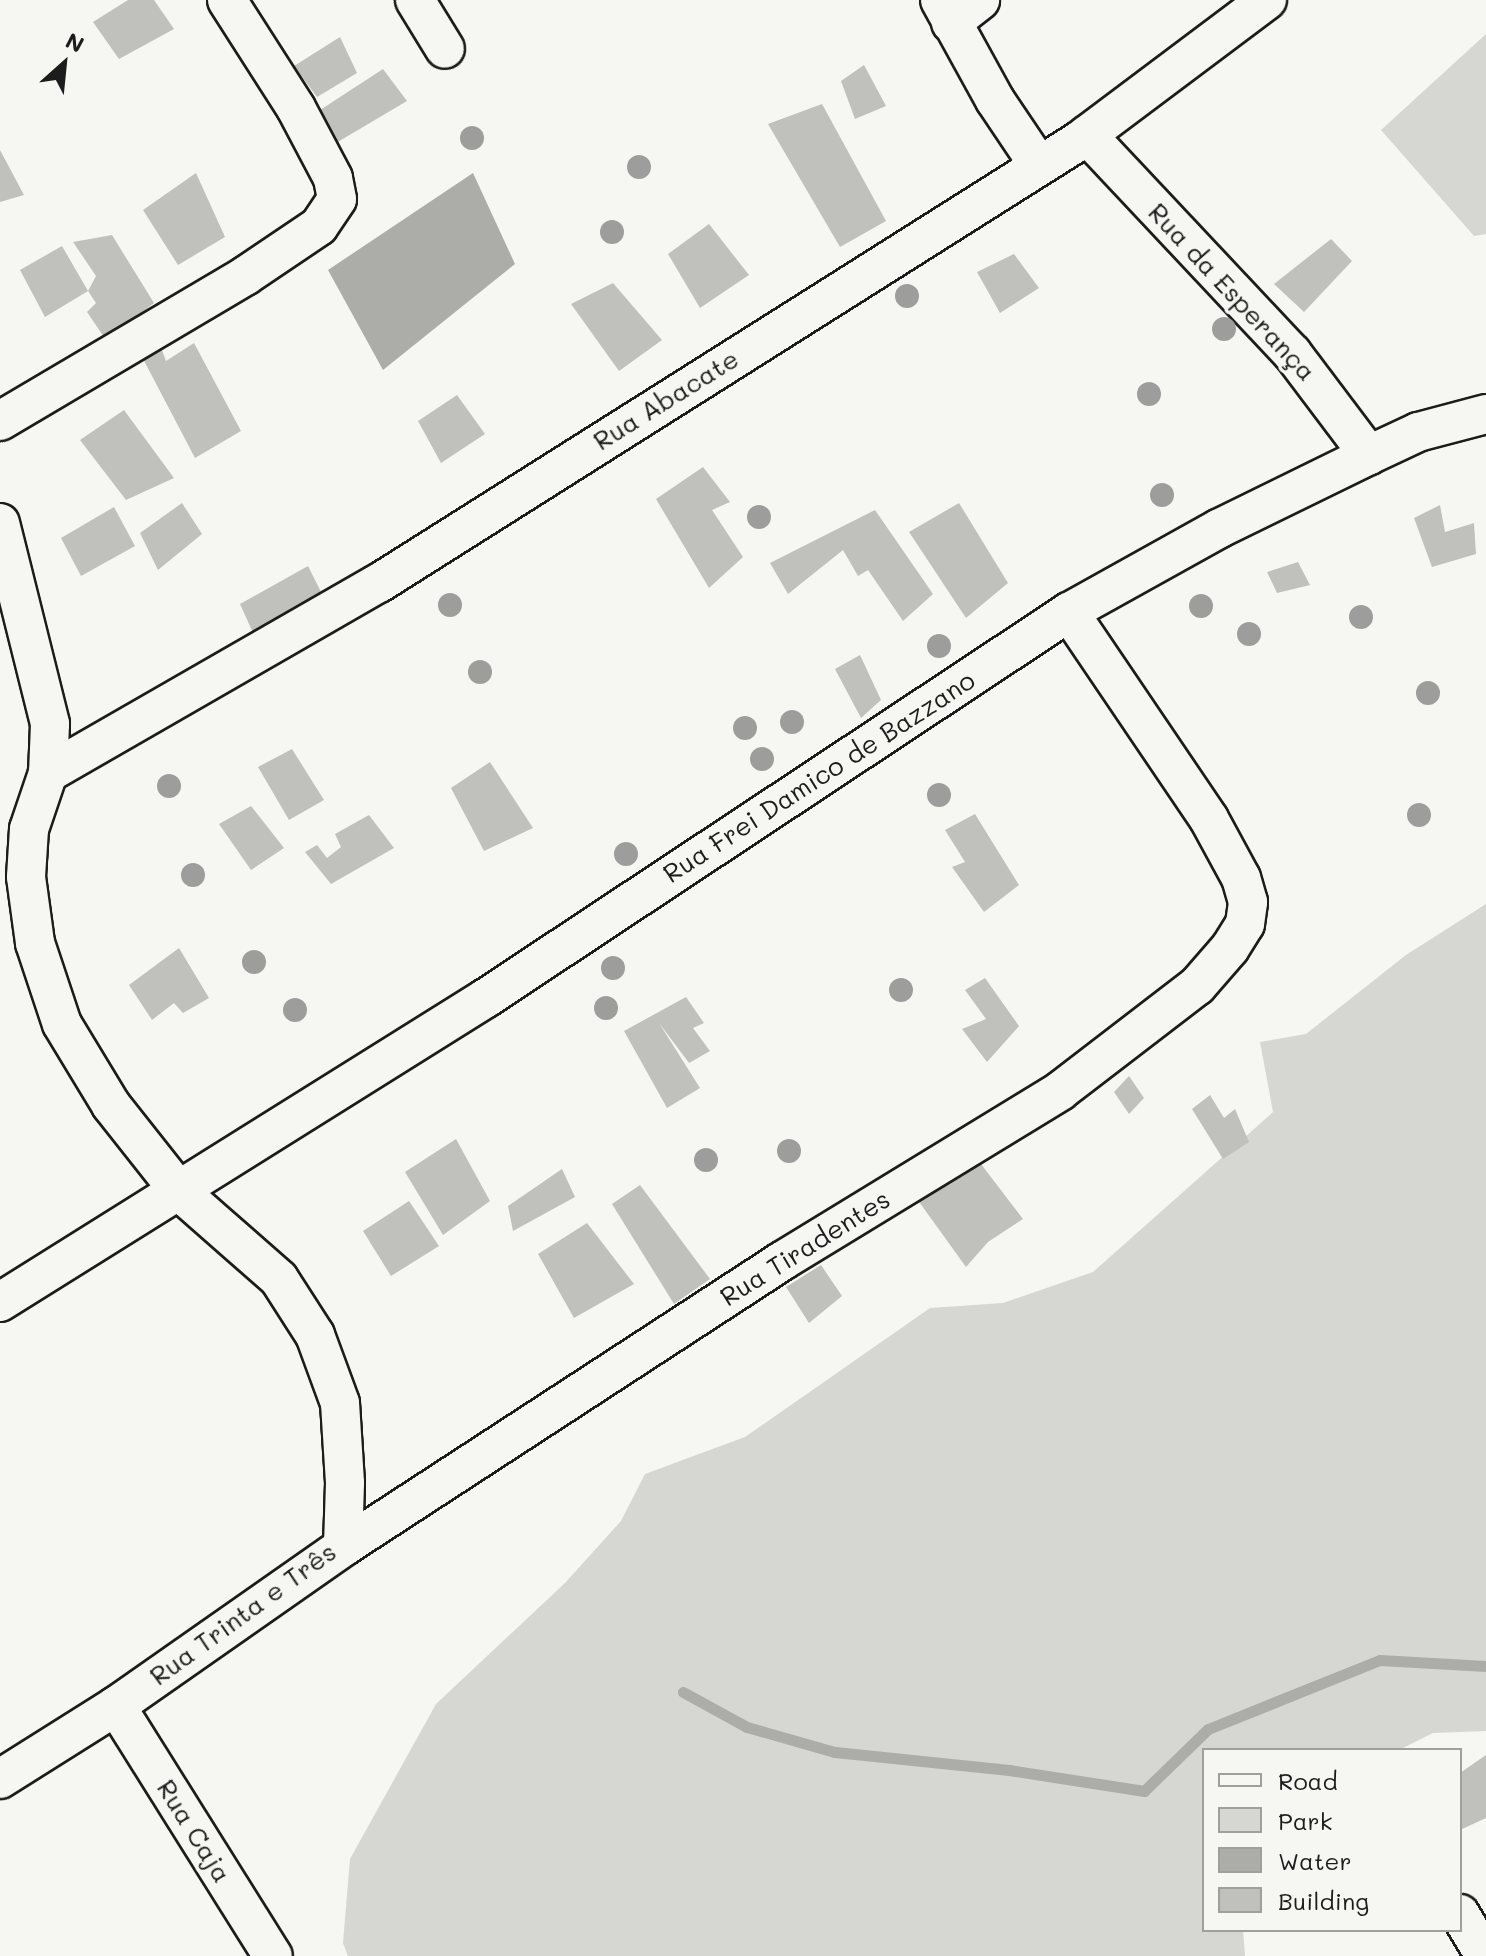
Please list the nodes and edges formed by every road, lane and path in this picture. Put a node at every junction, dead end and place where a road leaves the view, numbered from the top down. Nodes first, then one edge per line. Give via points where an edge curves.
1 (227, 0) edge
2 (415, 0) edge
3 (980, 0) edge
4 (1267, 0) edge
5 (946, 11) edge
6 (445, 49) dead end
7 (1087, 135) junction
8 (1038, 164) junction
9 (1486, 414) edge
10 (0, 421) edge
11 (1369, 455) junction
12 (0, 523) edge
13 (1069, 612) junction
14 (48, 773) junction
15 (179, 1191) junction
16 (0, 1302) edge
17 (343, 1547) junction
18 (116, 1706) junction
19 (0, 1779) edge
20 (1462, 1917) edge
21 (273, 1956) edge
22 (1485, 1956) edge

1 - 10 street via 296,108 333,178 337,199 319,226 245,276
2 - 6 street
3 - 5 street
4 - 7 street, Rua Abacate
5 - 8 street
7 - 8 street, Rua Abacate
7 - 11 street, Rua da Esperança via 1292,353
8 - 14 street, Rua Abacate via 379,583
9 - 11 street, Rua Frei Damico de Bazzano via 1418,432
11 - 13 street, Rua Frei Damico de Bazzano via 1218,529
12 - 14 street, Rua Trinta e Três via 50,724
13 - 15 street, Rua Frei Damico de Bazzano via 486,998
13 - 17 street, Rua Tiradentes via 1209,819 1241,878 1248,902 1245,924 1197,986 1060,1091 782,1261
14 - 15 street, Rua Trinta e Três via 29,829 26,877 35,943 62,1024 111,1105
15 - 16 street, Rua Frei Damico de Bazzano
15 - 17 street, Rua Trinta e Três via 279,1279 315,1335 340,1403
17 - 18 street, Rua Trinta e Três
18 - 19 street, Rua Trinta e Três
18 - 21 street, Rua Caja
20 - 22 street

